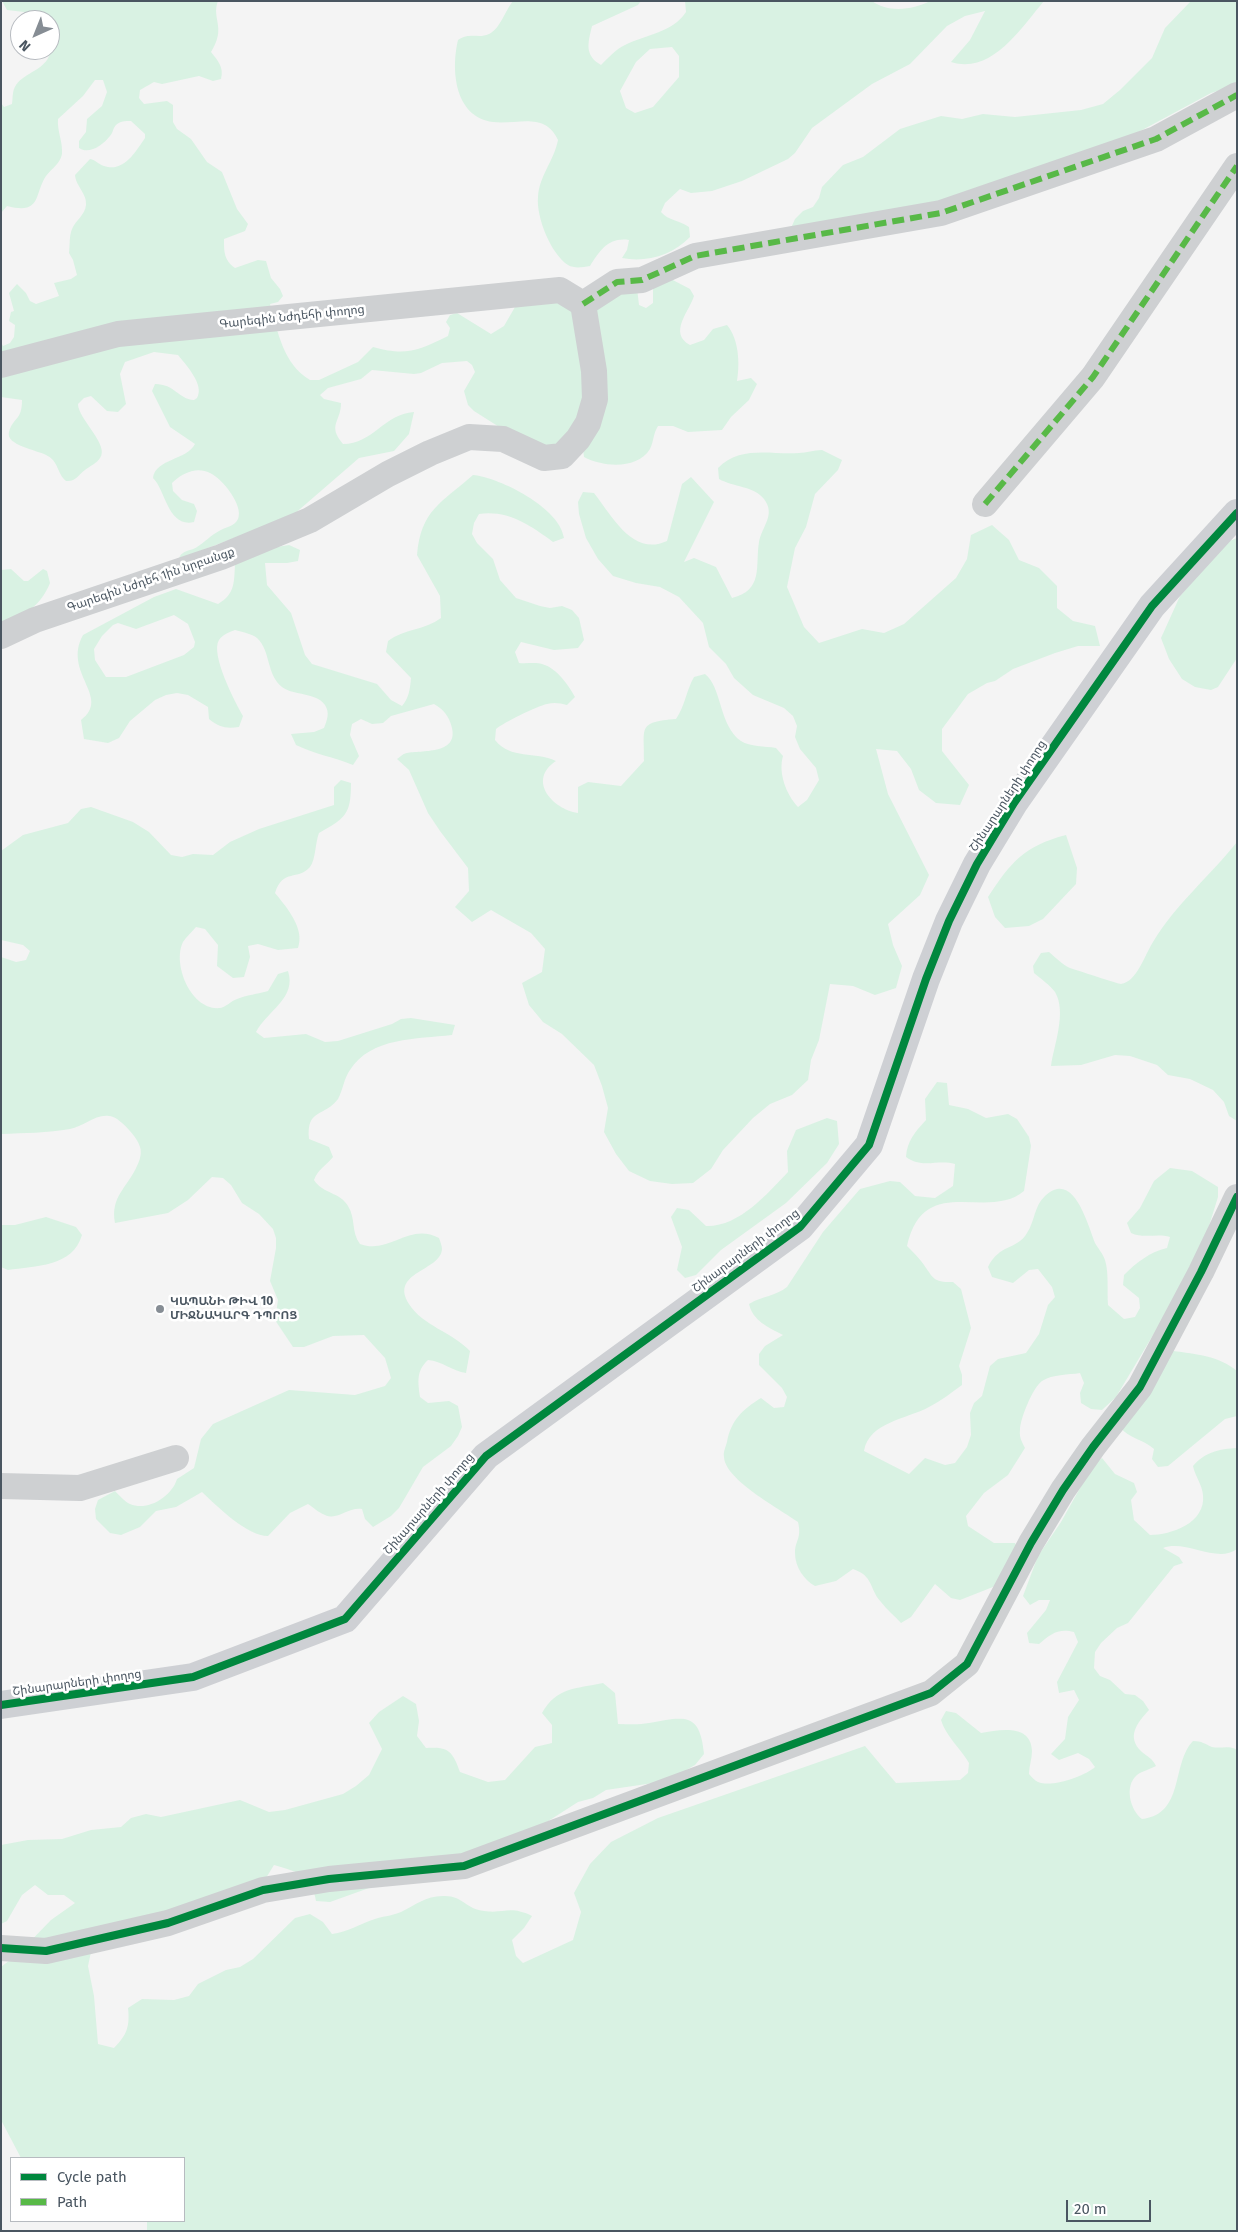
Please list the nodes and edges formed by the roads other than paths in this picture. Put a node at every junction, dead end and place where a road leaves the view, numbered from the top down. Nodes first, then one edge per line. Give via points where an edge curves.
1 (1237, 95) edge
2 (1237, 166) edge
3 (583, 304) junction
4 (1, 365) edge
5 (985, 504) dead end
6 (1237, 513) edge
7 (1, 636) edge
8 (1237, 1197) edge
9 (176, 1458) dead end
10 (1, 1486) edge
11 (1, 1706) edge
12 (1, 1948) edge

1 - 3 street via 1156,139 941,213 695,256 642,280 617,282
2 - 5 street via 1093,377
3 - 4 street, Գարեգին Նժդեհի փողոց via 560,290 118,334
3 - 7 street, Գարեգին Նժդեհ 1ին նրբանցք via 595,399 588,423 562,456 544,458 503,439 469,438 396,470 310,520 221,557 35,620
6 - 11 street, Շինարարների փողոց via 1152,606 1014,803 977,864 949,922 926,979 870,1145 800,1227 486,1456 345,1619 193,1677
8 - 12 street via 1140,1387 1063,1490 967,1664 931,1693 464,1866 329,1879 263,1890 168,1922 46,1951
9 - 10 street via 80,1488

